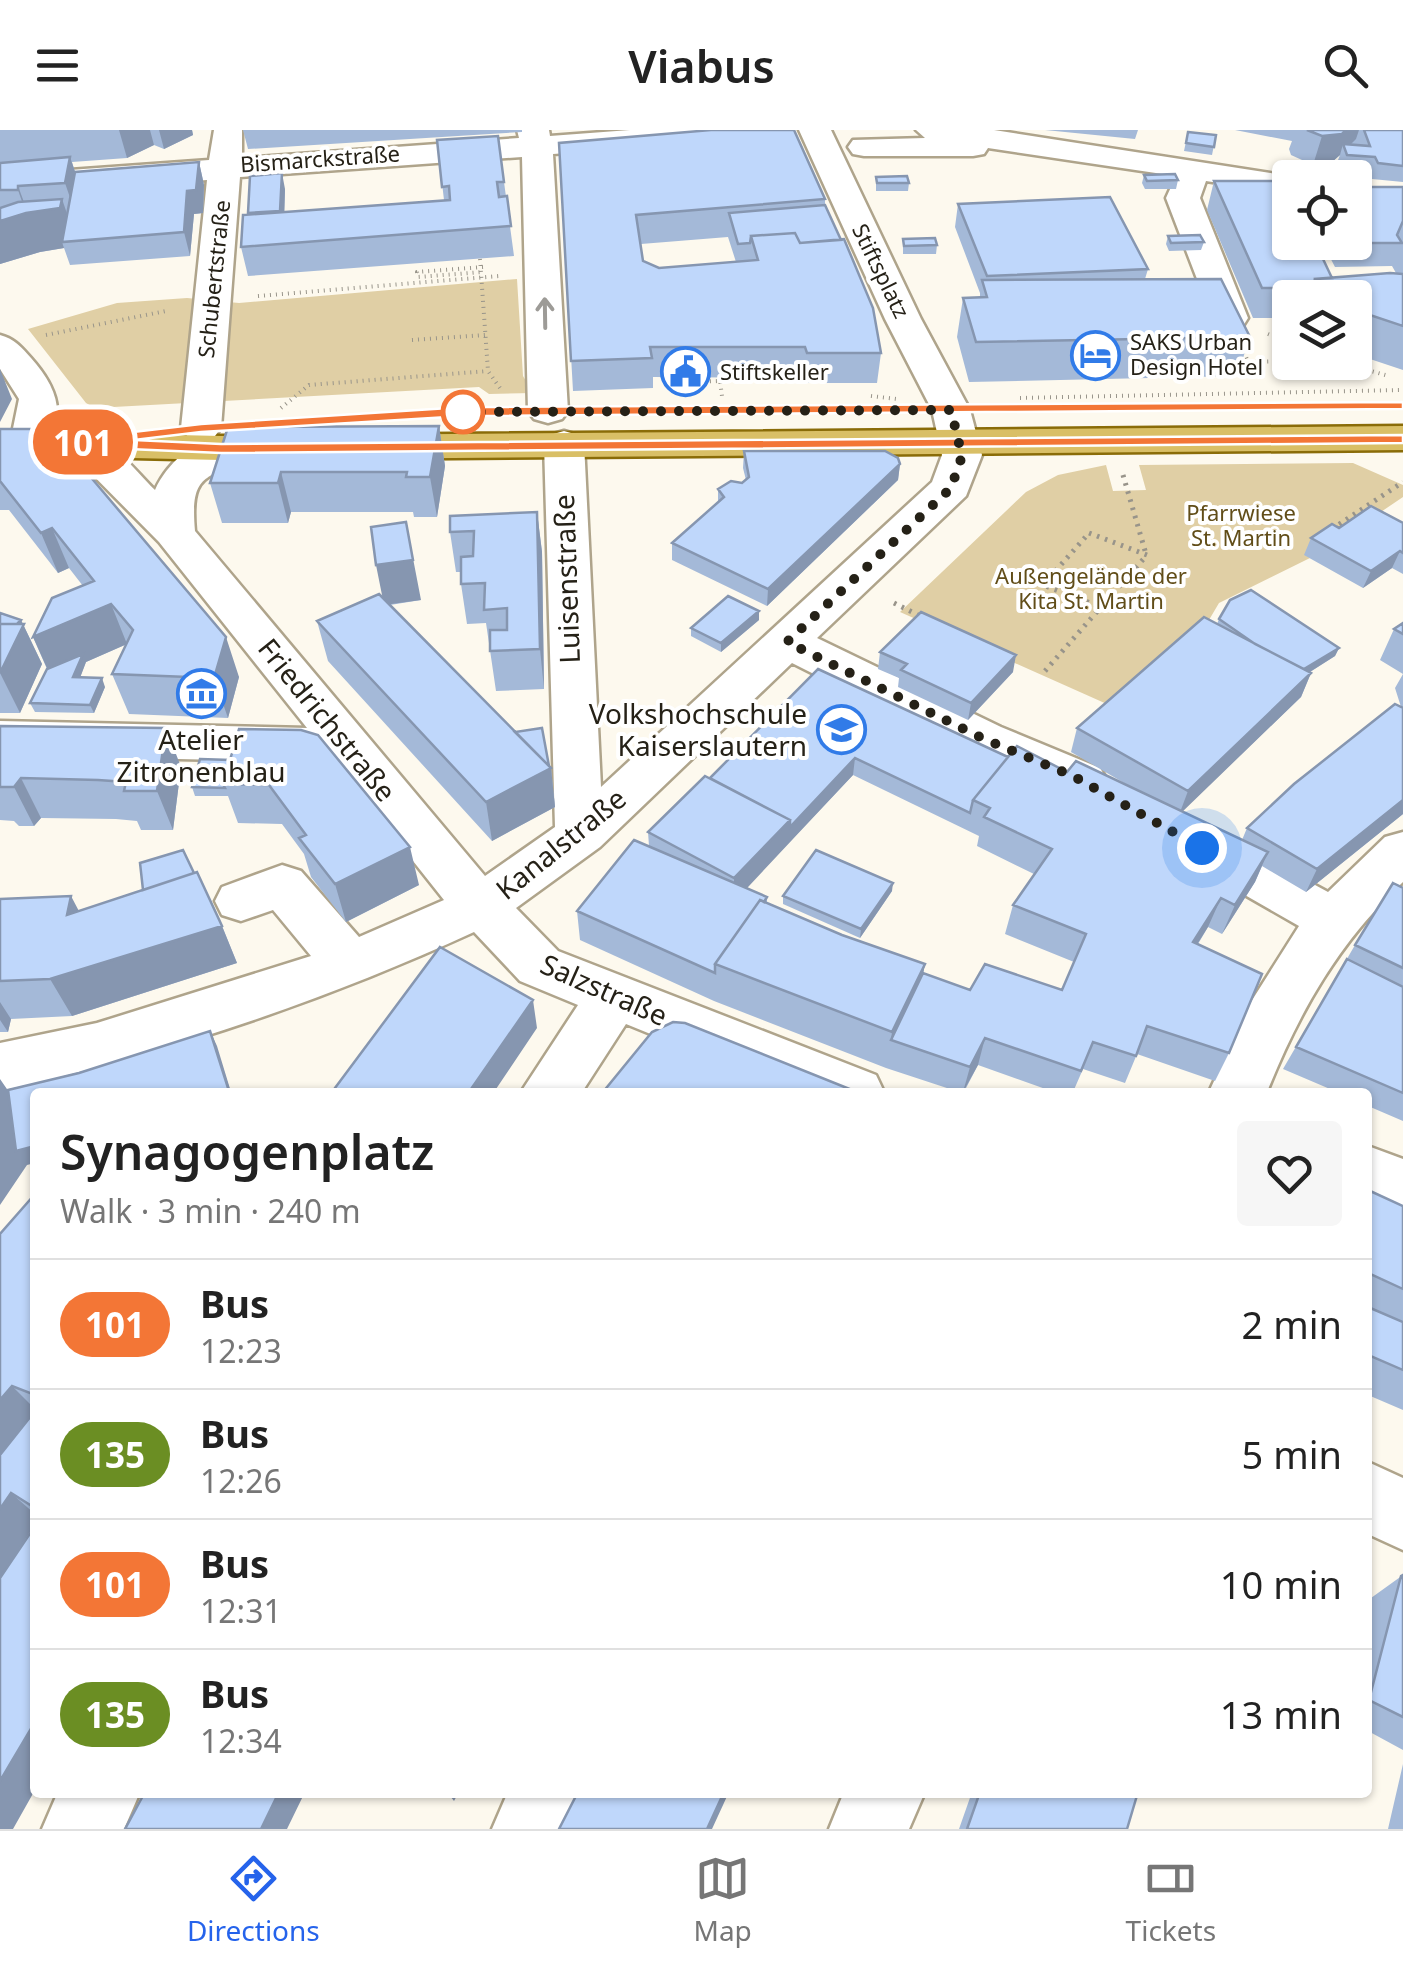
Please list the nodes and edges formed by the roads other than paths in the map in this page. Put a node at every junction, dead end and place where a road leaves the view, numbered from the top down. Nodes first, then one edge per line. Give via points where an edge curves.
1 (228, 130) edge
2 (760, 130) edge
3 (815, 130) edge
4 (932, 130) edge
5 (1165, 130) edge
6 (534, 137) edge
7 (1036, 139) edge
8 (864, 147) dead end
9 (227, 166) junction
10 (1178, 170) junction
11 (1272, 182) edge
12 (0, 185) edge
13 (1230, 318) edge
14 (0, 346) edge
15 (1396, 391) edge
16 (952, 417) junction
17 (556, 427) junction
18 (211, 438) junction
19 (1403, 438) edge
20 (82, 442) junction
21 (15, 443) edge
22 (174, 533) junction
23 (787, 642) junction
24 (0, 738) edge
25 (349, 745) junction
26 (582, 834) junction
27 (1376, 890) edge
28 (241, 901) dead end
29 (481, 906) junction
30 (350, 965) junction
31 (613, 998) junction
32 (0, 1068) edge
33 (553, 1088) edge
34 (845, 1088) edge
35 (1240, 1088) edge
36 (1372, 1174) edge
37 (1403, 1186) edge
38 (1372, 1499) edge
39 (1403, 1514) edge
40 (98, 1798) edge
41 (549, 1798) edge
42 (883, 1798) edge
43 (81, 1829) edge
44 (531, 1829) edge
45 (868, 1829) edge

1 - 9 street, Schubertstraße
2 - 6 street, Bismarckstraße
3 - 16 street, Stiftsplatz
4 - 7 street
5 - 10 street
6 - 9 street, Bismarckstraße
17 -> 6 street, Luisenstraße
7 - 8 street
7 - 10 street
9 - 12 street, Bismarckstraße
9 - 18 street, Schubertstraße via 210,305
10 - 11 street
10 - 13 street
14 - 21 street via 41,402 42,413
15 - 16 main road
16 - 17 main road
16 - 19 main road
16 - 23 street, Kanalstraße via 960,468 951,488
17 - 18 main road
17 - 26 street, Luisenstraße
18 - 20 main road
18 - 22 street via 176,479
20 - 21 main road
20 - 22 street, Friedrichstraße
22 - 25 street, Friedrichstraße
23 - 26 street, Kanalstraße
23 - 27 street via 1142,814
24 - 25 street
25 - 29 street, Friedrichstraße
26 - 29 street, Kanalstraße
27 - 35 street via 1266,1021
28 - 30 street via 282,885
29 - 30 street, Kanalstraße
29 - 31 street, Salzstraße via 539,966
30 - 32 street, Kanalstraße via 98,1046
31 - 33 street
31 - 34 street, Salzstraße
36 - 37 street
38 - 39 street
40 - 43 street
41 - 44 street
42 - 45 street

